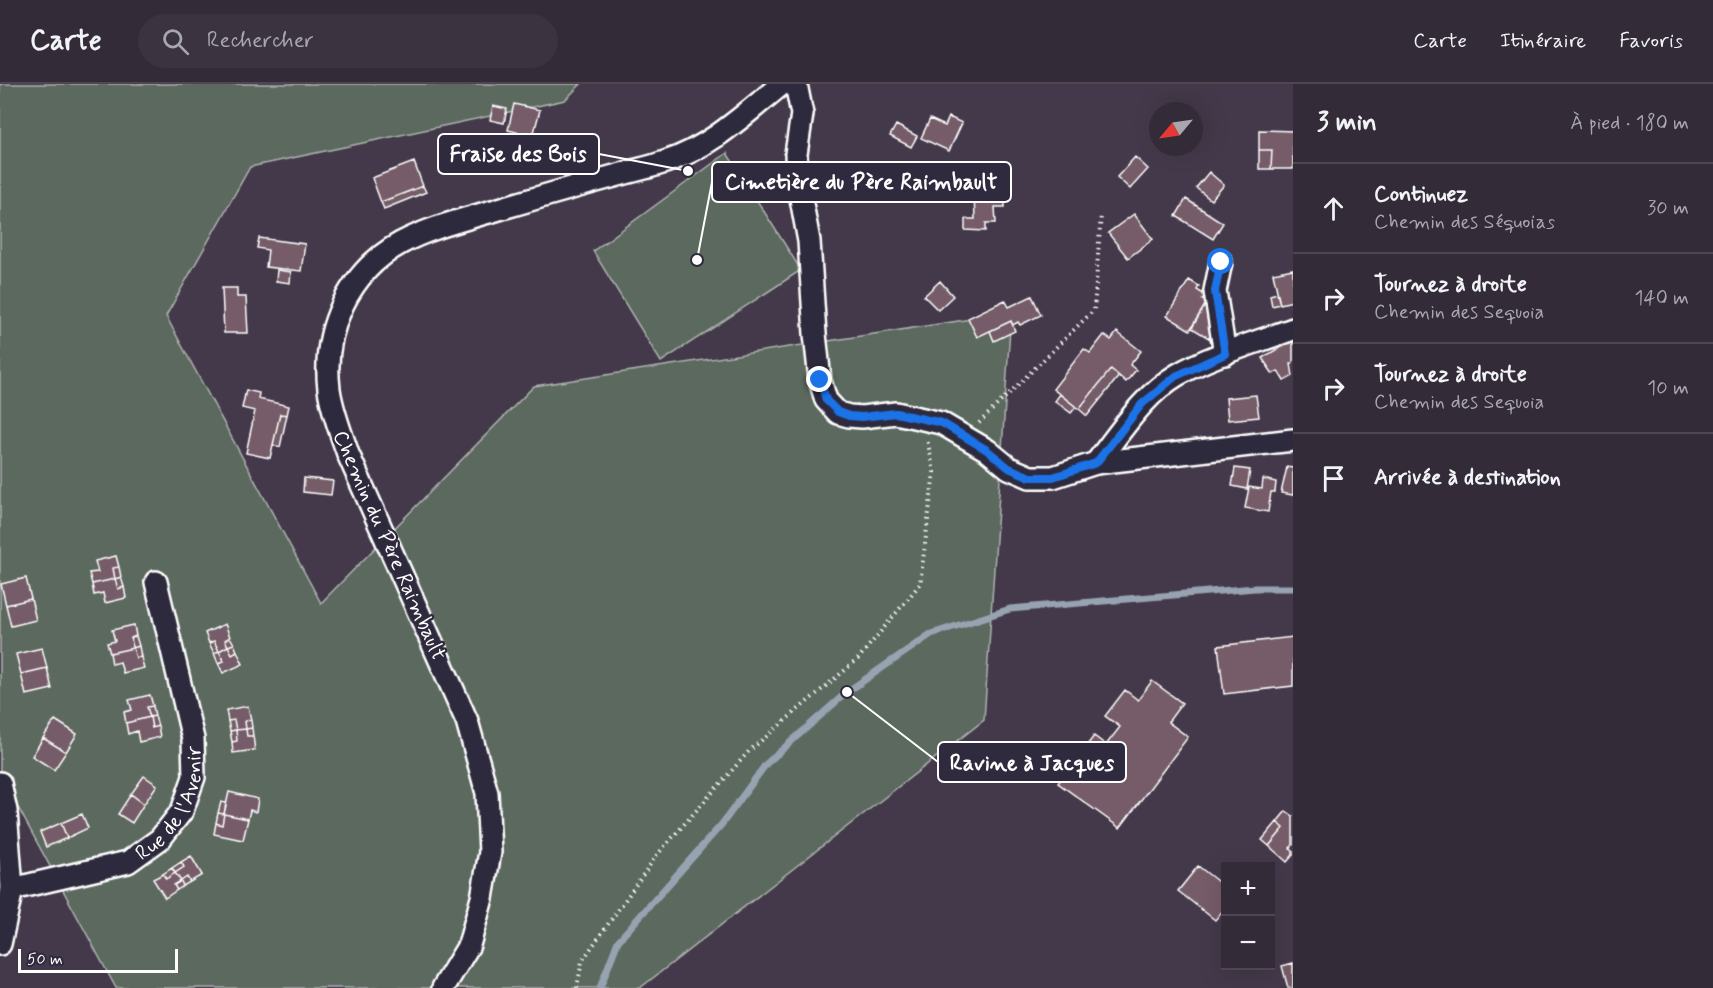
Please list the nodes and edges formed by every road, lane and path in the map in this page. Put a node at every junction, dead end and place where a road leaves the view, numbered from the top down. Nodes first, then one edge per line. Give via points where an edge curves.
1 (782, 84) edge
2 (796, 84) edge
3 (1101, 214) dead end
4 (1221, 262) dead end
5 (1293, 329) edge
6 (1225, 354) junction
7 (922, 418) junction
8 (966, 436) junction
9 (1293, 440) edge
10 (1096, 463) junction
11 (156, 582) dead end
12 (0, 783) edge
13 (12, 889) junction
14 (0, 944) edge
15 (444, 988) edge
16 (577, 988) edge

1 - 15 street, Chemin du Père Raimbault via 706,143 667,162 449,224 400,244 360,278 339,311 330,338 328,366 329,390 338,425 467,721 487,793 490,852 482,898 469,945
2 - 7 street via 802,114 797,177 809,241 815,334 826,400 849,416 896,413
3 - 8 path via 1094,310
4 - 6 street via 1215,291
5 - 6 street
6 - 10 street via 1176,376 1142,404
7 - 8 street
7 - 16 path via 934,472 920,584 858,659 748,751 657,855 582,961
8 - 10 street via 1009,468 1030,477 1053,477
9 - 10 street
11 - 13 street, Rue de l'Avenir via 193,739 194,777 182,811 160,839 128,862
12 - 13 street
13 - 14 street

